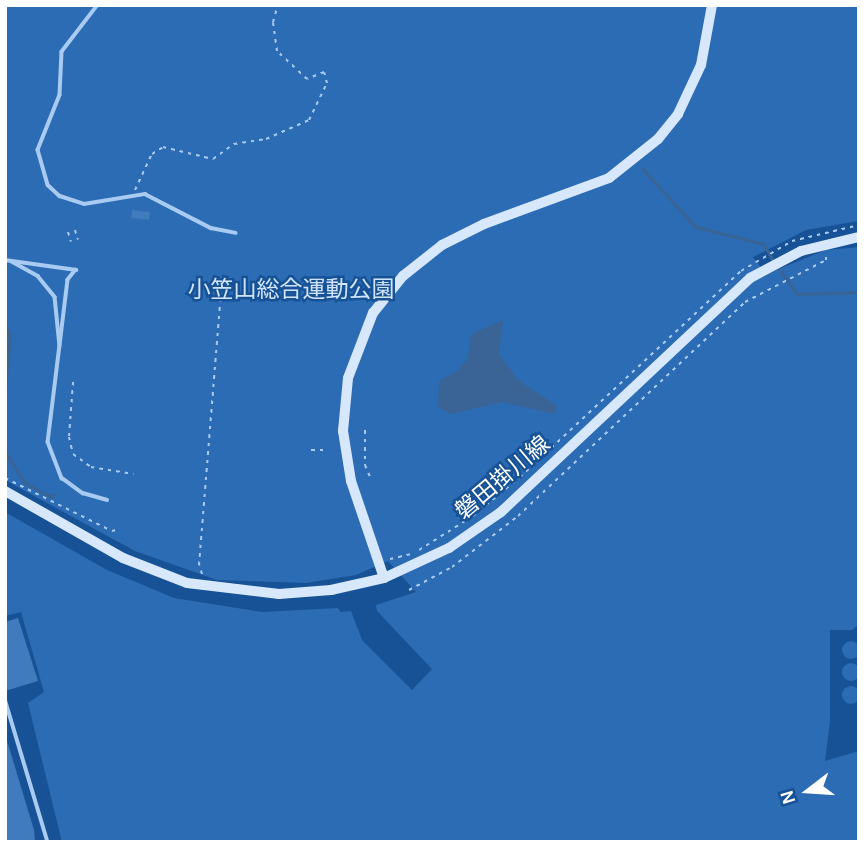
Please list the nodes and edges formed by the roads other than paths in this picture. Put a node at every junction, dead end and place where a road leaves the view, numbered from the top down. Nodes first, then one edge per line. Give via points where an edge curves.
1 (97, 5) edge
2 (712, 5) edge
3 (236, 233) dead end
4 (859, 237) edge
5 (8, 261) edge
6 (60, 355) junction
7 (5, 491) edge
8 (107, 500) dead end
9 (384, 578) junction
10 (5, 699) edge
11 (48, 842) edge

1 - 3 lane via 64,46 60,94 41,140 38,163 48,185 66,200 98,204 133,194 158,197 211,228
2 - 9 main road via 701,65 678,114 659,139 609,178 484,225 442,246 403,276 373,313 348,378 343,431 351,481
4 - 9 main road, 磐田掛川線 via 825,243 750,278 484,526 433,557
5 - 6 lane via 38,276 55,297
5 - 6 lane via 76,270 68,280
6 - 8 lane via 49,430 51,454 62,478 72,487
7 - 9 main road, 磐田掛川線 via 123,558 187,583 279,594 331,590
10 - 11 lane

